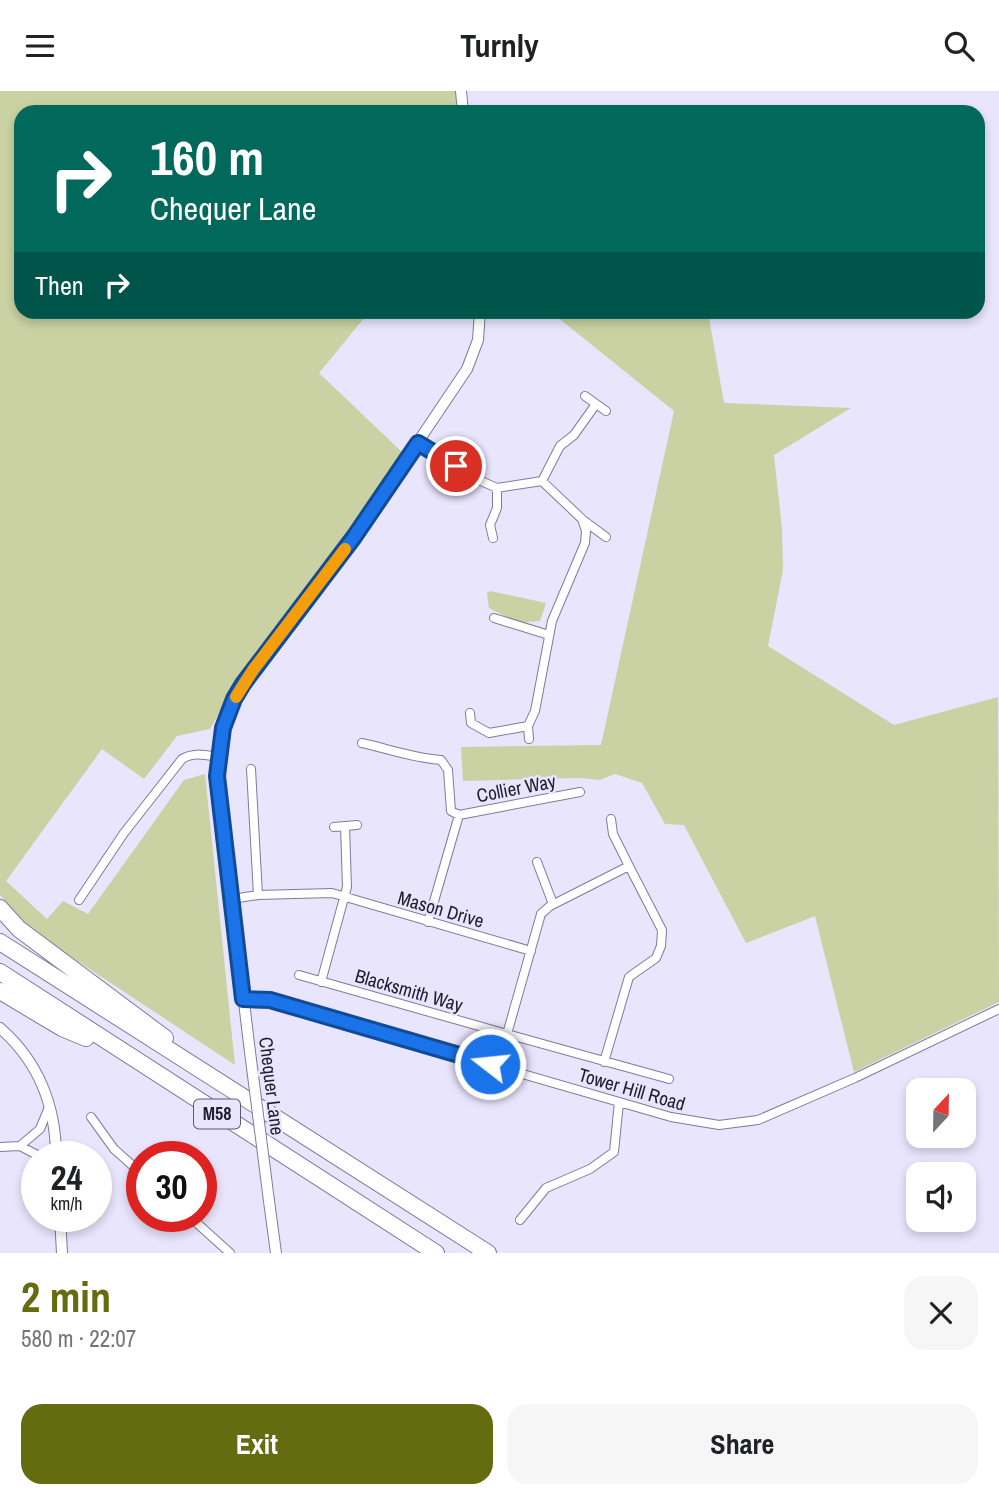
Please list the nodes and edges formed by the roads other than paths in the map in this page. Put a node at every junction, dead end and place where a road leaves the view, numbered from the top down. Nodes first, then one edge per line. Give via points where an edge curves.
1 (479, 319) edge
2 (585, 396) dead end
3 (596, 404) junction
4 (606, 411) dead end
5 (418, 443) junction
6 (542, 481) junction
7 (497, 488) junction
8 (582, 519) junction
9 (606, 537) dead end
10 (493, 538) dead end
11 (494, 618) dead end
12 (549, 635) junction
13 (470, 713) dead end
14 (528, 726) junction
15 (529, 739) dead end
16 (362, 743) dead end
17 (218, 757) junction
18 (251, 769) dead end
19 (580, 792) dead end
20 (459, 815) junction
21 (611, 819) dead end
22 (357, 825) dead end
23 (345, 826) junction
24 (334, 827) dead end
25 (537, 862) dead end
26 (629, 866) junction
27 (258, 895) junction
28 (345, 897) junction
29 (232, 899) junction
30 (79, 900) dead end
31 (553, 904) junction
32 (0, 908) edge
33 (428, 922) junction
34 (0, 942) edge
35 (531, 951) junction
36 (0, 972) edge
37 (299, 975) dead end
38 (321, 982) junction
39 (0, 991) edge
40 (243, 999) junction
41 (999, 1009) edge
42 (0, 1028) edge
43 (507, 1034) junction
44 (127, 1056) junction
45 (604, 1062) junction
46 (210, 1076) junction
47 (669, 1079) dead end
48 (619, 1102) junction
49 (50, 1104) junction
50 (91, 1117) dead end
51 (54, 1141) edge
52 (20, 1146) joint
53 (0, 1147) edge
54 (126, 1160) edge
55 (520, 1220) dead end
56 (61, 1232) edge
57 (207, 1232) edge
58 (62, 1253) edge
59 (230, 1253) edge
60 (276, 1253) edge
61 (436, 1253) edge
62 (488, 1253) edge

1 - 5 street, Chequer Lane via 471,362
2 - 3 street
3 - 4 street
3 - 6 street via 560,446
5 - 7 street
5 - 17 street, Chequer Lane via 243,684 223,728
6 - 7 street
6 - 8 street
7 - 10 street via 497,508 490,525
8 - 9 street
8 - 12 street via 585,543
11 - 12 street
12 - 14 street
13 - 14 street via 471,723 489,733
14 - 15 street
16 - 20 street, Collier Way via 414,758 441,760 448,770 451,811
17 - 29 street, Chequer Lane
17 - 30 street via 200,754 182,759
18 - 27 street
19 - 20 street, Collier Way
20 - 33 street, Collier Way
21 - 26 street
22 - 23 street
23 - 24 street
23 - 28 street
25 - 31 street
26 - 31 street
26 - 45 street via 662,930 662,939 656,958 629,977
27 - 28 street, Mason Drive via 318,892
27 - 29 street, Mason Drive
28 - 33 street, Mason Drive
28 - 38 street
29 - 40 street, Chequer Lane
31 - 35 street via 541,914
32 - 46 highway, M58 via 19,929 148,1023
33 - 35 street, Mason Drive
34 - 46 highway, M58
35 - 43 street
36 - 44 highway, M58
37 - 38 street, Blacksmith Way
38 - 43 street, Blacksmith Way
39 - 44 highway via 62,1028
40 - 48 street, Tower Hill Road via 270,1000
40 - 60 street, Chequer Lane, bridge
41 - 48 street, Tower Hill Road via 758,1120 694,1122
42 - 49 street via 30,1062
43 - 45 street
44 - 61 highway, M58
45 - 47 street
46 - 62 highway, M58
48 - 55 street via 614,1152 590,1169 546,1188
49 - 51 street
49 - 52 street via 40,1129
50 - 54 street
52 - 53 street
56 - 58 street
57 - 59 street

